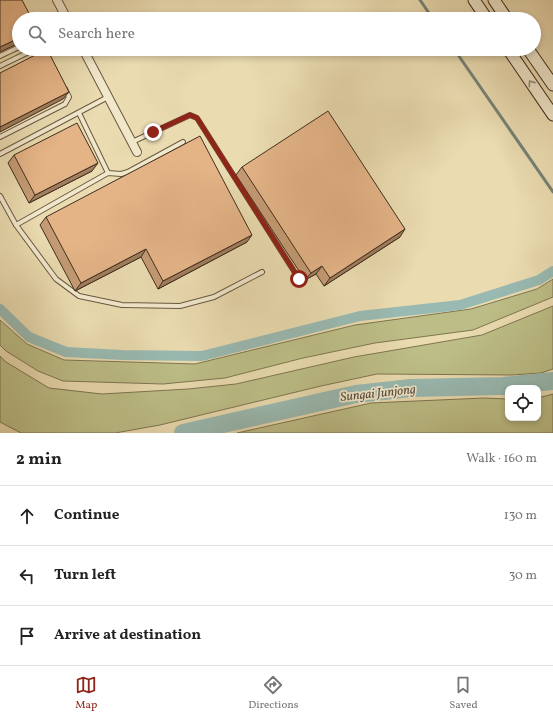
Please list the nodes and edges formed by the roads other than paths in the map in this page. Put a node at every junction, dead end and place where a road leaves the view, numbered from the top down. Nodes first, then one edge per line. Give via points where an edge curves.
1 (57, 0) edge
2 (474, 0) edge
3 (494, 0) edge
4 (63, 12) edge
5 (482, 12) edge
6 (502, 12) edge
7 (12, 50) edge
8 (0, 56) edge
9 (21, 56) edge
10 (87, 56) edge
11 (513, 56) edge
12 (533, 56) edge
13 (0, 66) edge
14 (62, 83) edge
15 (553, 85) edge
16 (108, 97) junction
17 (79, 112) junction
18 (553, 115) edge
19 (0, 137) edge
20 (132, 142) junction
21 (182, 142) dead end
22 (137, 152) dead end
23 (0, 154) edge
24 (108, 172) junction
25 (0, 196) edge
26 (16, 225) junction
27 (262, 272) dead end
28 (299, 279) dead end

1 - 4 street
2 - 5 main road
3 - 6 main road
7 - 8 lane
9 - 13 lane
10 - 16 street
18 -> 11 main road
12 - 15 main road
14 - 19 lane via 69,97 65,104
16 - 17 lane
16 - 20 street
17 - 23 lane
17 - 24 lane
20 - 22 street
20 - 28 lane via 190,115 197,118
21 - 24 lane via 128,172
24 - 26 lane
25 - 26 lane
26 - 27 lane via 56,279 79,296 122,305 180,306 214,297

